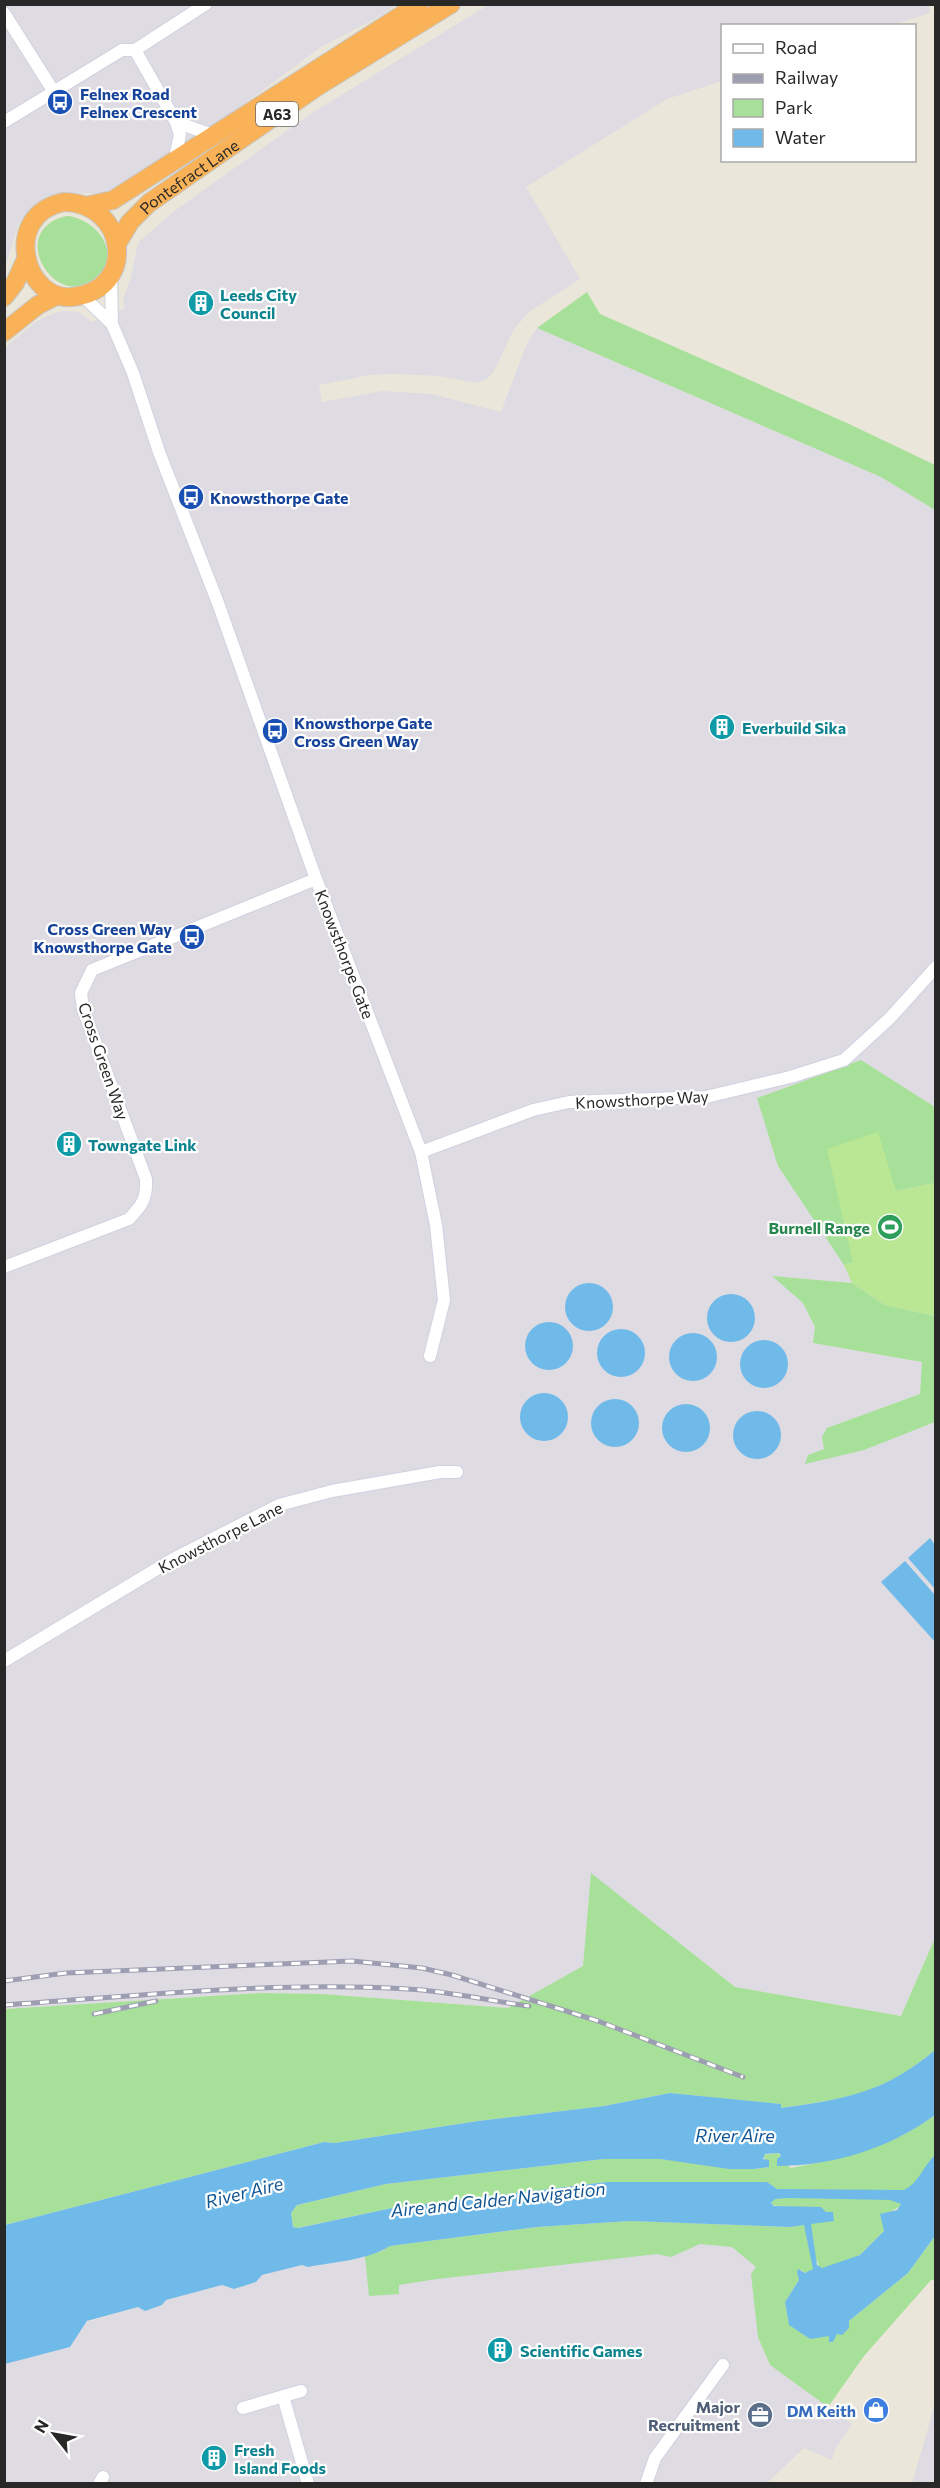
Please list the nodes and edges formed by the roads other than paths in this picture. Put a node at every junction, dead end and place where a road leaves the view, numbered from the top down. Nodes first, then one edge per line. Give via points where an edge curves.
1 (206, 4) edge
2 (419, 4) edge
3 (451, 4) edge
4 (4, 13) edge
5 (135, 50) junction
6 (54, 92) junction
7 (4, 122) edge
8 (176, 122) junction
9 (215, 136) junction
10 (174, 162) junction
11 (86, 206) junction
12 (118, 242) junction
13 (26, 259) junction
14 (111, 275) junction
15 (82, 295) junction
16 (56, 296) junction
17 (4, 297) edge
18 (112, 324) junction
19 (4, 332) edge
20 (316, 879) junction
21 (936, 967) edge
22 (421, 1152) junction
23 (4, 1267) edge
24 (430, 1356) dead end
25 (457, 1472) dead end
26 (4, 1661) edge
27 (723, 2365) dead end
28 (301, 2391) dead end
29 (284, 2396) junction
30 (243, 2408) dead end
31 (308, 2484) edge
32 (646, 2484) edge

1 - 5 street
2 - 9 highway, Pontefract Lane / A63
3 - 12 highway, Pontefract Lane / A63 via 318,86 148,203
4 - 6 street
5 - 6 street via 122,50
5 - 8 street
6 - 7 street
8 - 9 street
8 - 10 street via 180,135
9 - 10 highway, Pontefract Lane / A63
10 - 11 highway, Pontefract Lane / A63 via 113,200
11 - 12 highway via 106,222
11 - 13 highway, A63 via 64,202 40,211 25,236
12 - 14 highway, A63
13 - 16 highway via 38,280
13 - 17 highway, A63
14 - 15 highway via 102,288
14 - 18 street, Knowsthorpe Gate
15 - 16 highway
15 - 18 street, Knowsthorpe Gate
16 - 19 highway
18 - 20 street, Knowsthorpe Gate via 218,603
20 - 22 street, Knowsthorpe Gate
20 - 23 street, Cross Green Way via 92,970 81,993 83,1009 146,1179 147,1194 129,1219
21 - 22 street, Knowsthorpe Way via 890,1018 844,1060 706,1097 560,1104 533,1110
22 - 24 street, Knowsthorpe Gate via 436,1225 444,1300
25 - 26 street, Knowsthorpe Lane via 332,1491 279,1504 175,1557
27 - 32 street via 655,2458
28 - 29 street
29 - 30 street
29 - 31 street

